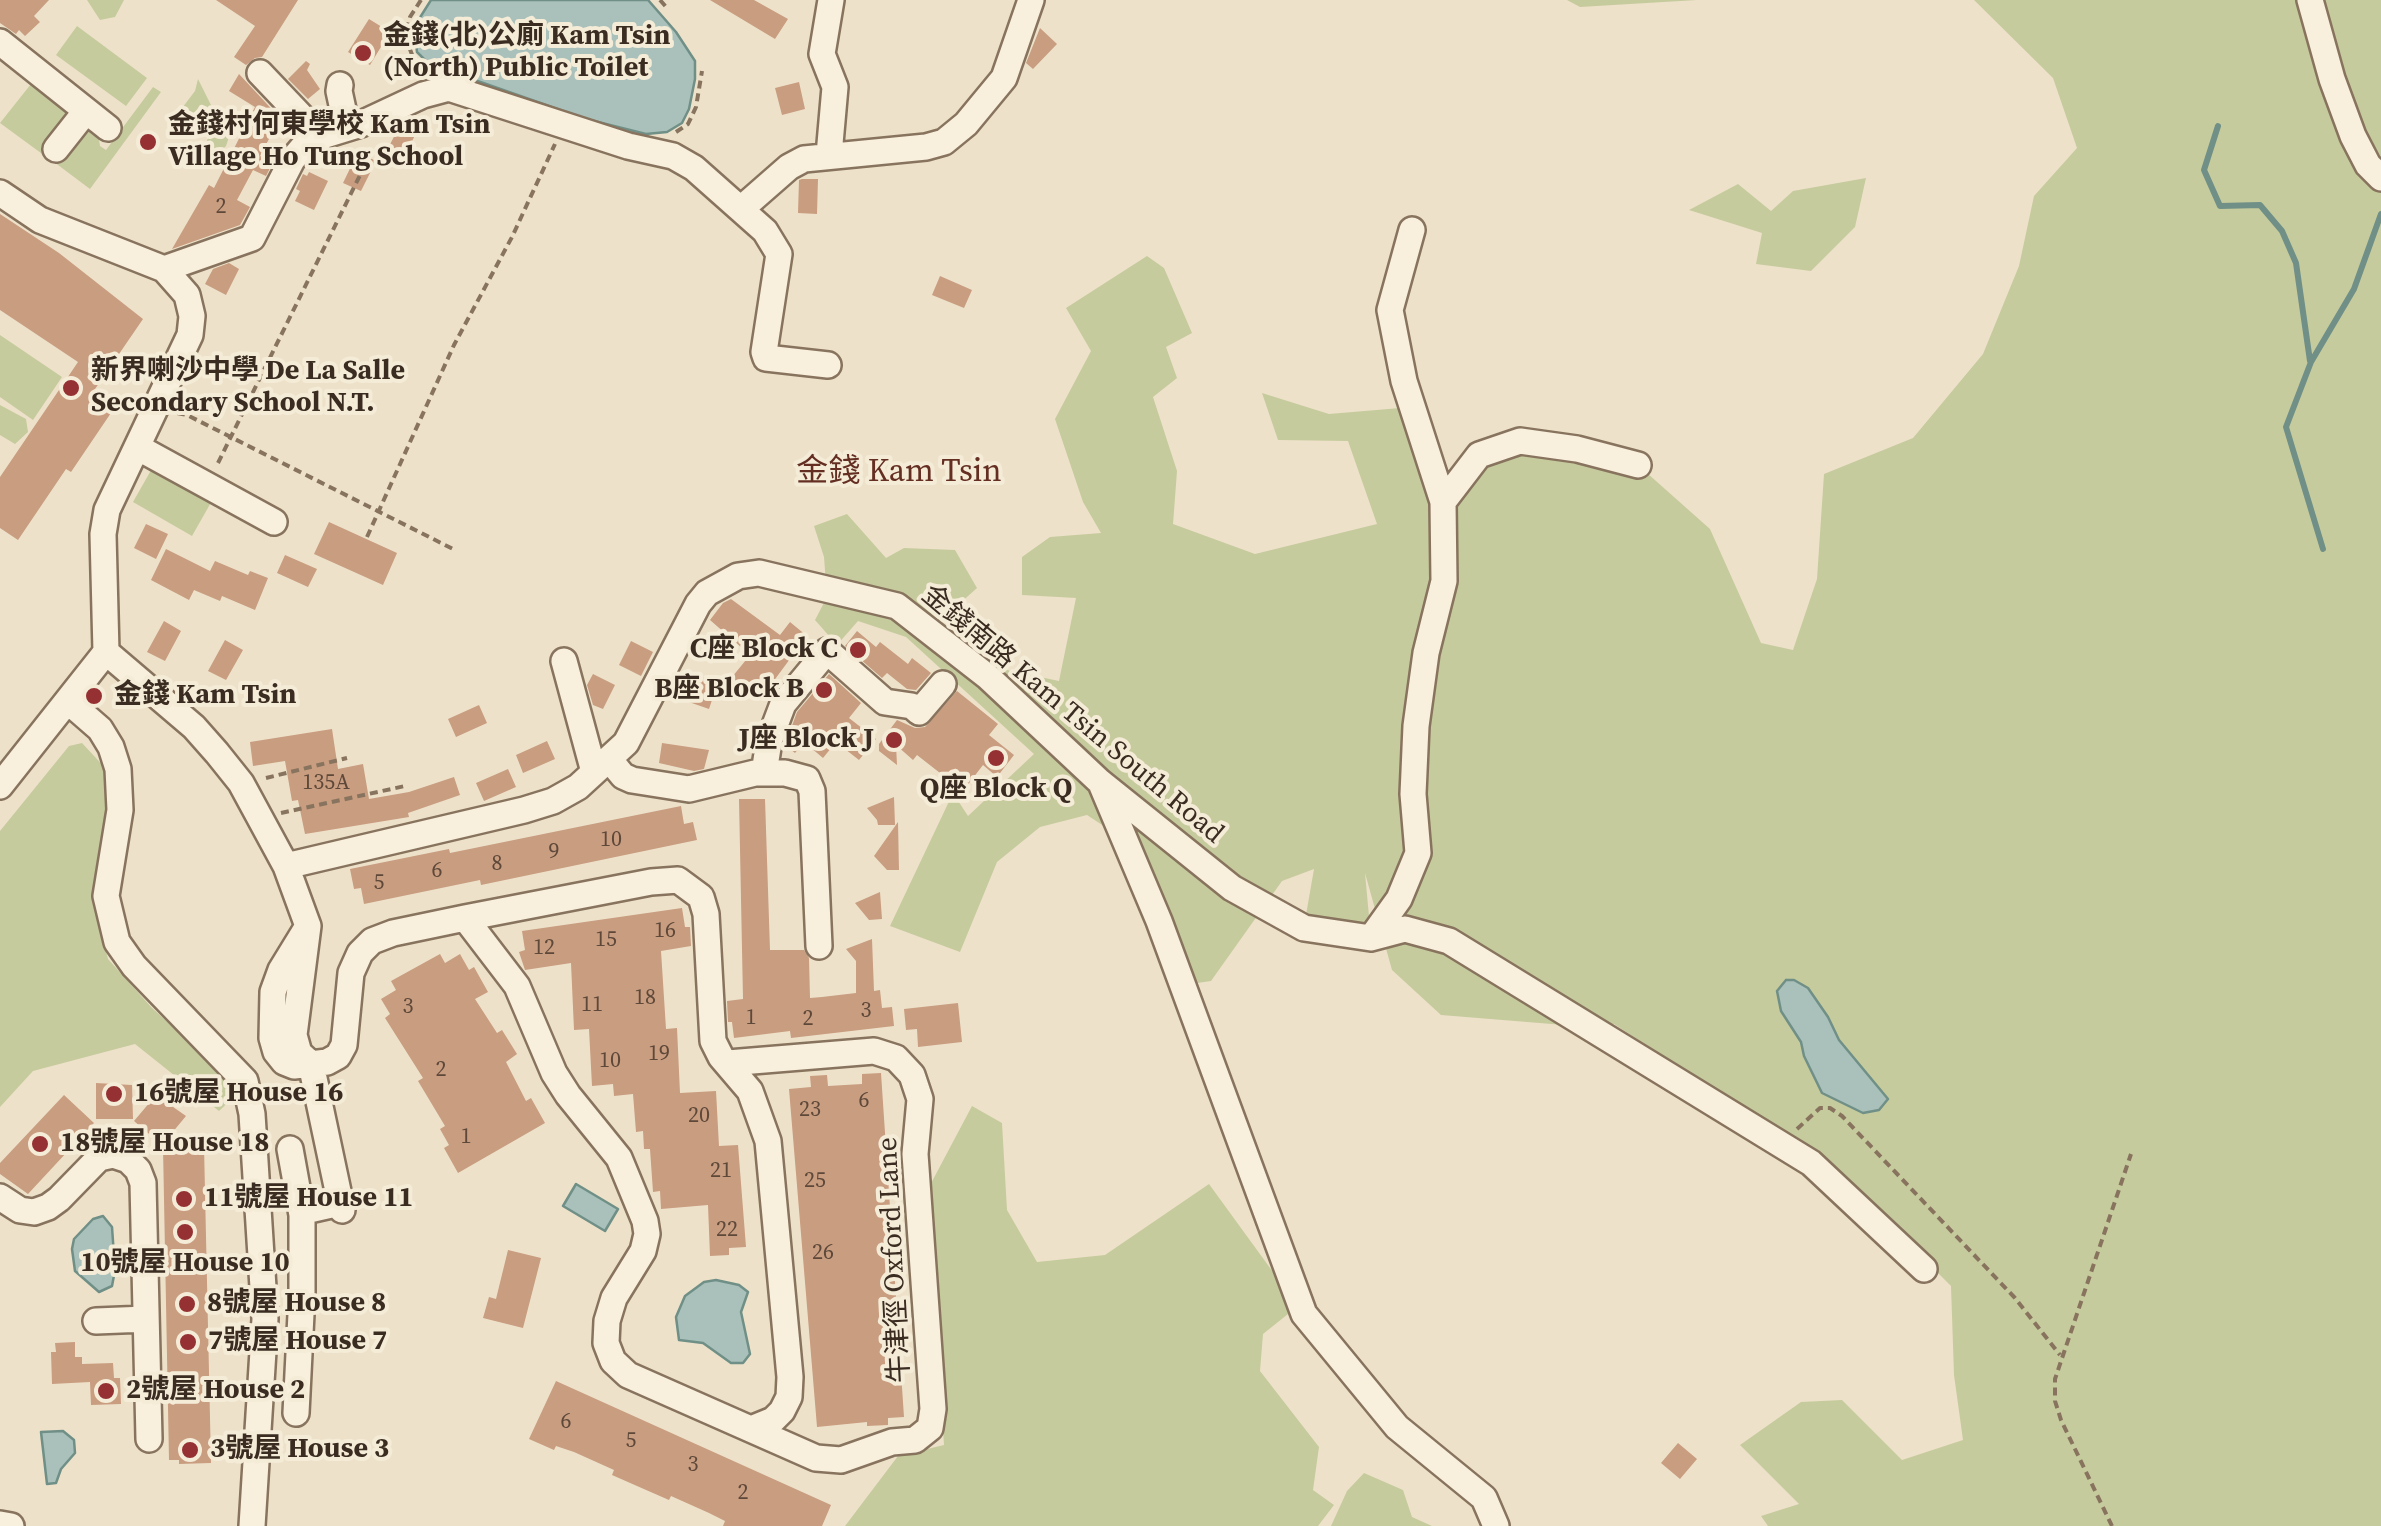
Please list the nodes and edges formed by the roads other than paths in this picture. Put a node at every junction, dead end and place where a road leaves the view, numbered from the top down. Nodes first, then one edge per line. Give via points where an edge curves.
1 (830, 0) edge
2 (2310, 0) edge
3 (1035, 1) edge
4 (0, 42) edge
5 (260, 73) dead end
6 (340, 84) dead end
7 (86, 111) junction
8 (108, 128) dead end
9 (346, 128) junction
10 (318, 135) junction
11 (56, 149) dead end
12 (829, 155) junction
13 (2381, 178) edge
14 (0, 192) edge
15 (741, 209) junction
16 (1412, 230) dead end
17 (164, 269) junction
18 (828, 365) dead end
19 (137, 447) junction
20 (1638, 465) dead end
21 (1443, 502) junction
22 (274, 522) dead end
23 (106, 652) junction
24 (564, 661) dead end
25 (943, 684) dead end
26 (69, 702) junction
27 (601, 766) junction
28 (764, 773) junction
29 (1100, 782) junction
30 (0, 786) edge
31 (286, 866) junction
32 (465, 918) junction
33 (1371, 938) junction
34 (819, 946) dead end
35 (728, 1063) junction
36 (311, 1064) junction
37 (290, 1149) dead end
38 (0, 1198) edge
39 (302, 1216) junction
40 (1924, 1269) dead end
41 (146, 1319) junction
42 (96, 1321) dead end
43 (296, 1413) dead end
44 (751, 1429) junction
45 (149, 1439) dead end
46 (0, 1524) edge
47 (11, 1526) edge
48 (252, 1526) edge
49 (1496, 1526) edge

1 - 12 street via 822,54 835,87
2 - 13 street via 2353,136
3 - 12 street via 1004,78 944,142
4 - 7 street
5 - 10 street
6 - 9 street
7 - 8 street
7 - 11 street
9 - 10 street
9 - 15 street via 449,88 683,160
10 - 17 street via 300,148 252,238
12 - 15 street via 789,166
14 - 17 street via 40,220
15 - 18 street via 779,254 766,358
16 - 21 street via 1390,310 1404,381
17 - 19 street via 187,295 190,334
19 - 22 street
19 - 23 street via 107,510 103,534
20 - 21 street via 1520,441 1479,455
21 - 33 street via 1444,581 1416,726 1418,854 1399,899
23 - 26 street
23 - 31 street via 217,753 242,783
24 - 27 street
25 - 28 street via 919,712 886,702 827,651 784,704
26 - 30 street
26 - 48 street via 100,728 118,770 120,810 106,896 117,942 245,1081 265,1319
27 - 28 street via 632,780 689,790
27 - 29 street, 金錢南路 Kam Tsin South Road via 626,743 707,593 759,573 897,606 988,676
27 - 31 street, 金錢南路 Kam Tsin South Road via 552,801 524,810
28 - 34 street via 810,783
29 - 33 street, 金錢南路 Kam Tsin South Road via 1232,888 1304,928
29 - 49 street via 1160,921 1304,1314 1398,1426 1484,1498
31 - 36 street via 308,926 294,1035 299,1054
32 - 35 street via 678,880 701,897 706,914 713,1041
32 - 36 street via 372,941 351,973 344,1045 338,1056
32 - 44 street via 517,986 568,1096 619,1158 646,1222 643,1250 607,1321 613,1361 628,1375
33 - 40 street, 金錢南路 Kam Tsin South Road via 1405,929 1449,942 1822,1172
35 - 44 street via 758,1107 768,1141 790,1376 782,1411
35 - 44 street, 牛津徑 Oxford Lane via 874,1051 896,1058 912,1075 920,1099 914,1154 933,1419 924,1435 840,1460 816,1458
36 - 39 street via 341,1206
37 - 39 street
38 - 41 street via 20,1210 48,1208 99,1158 128,1160 144,1183
39 - 43 street
41 - 42 street
41 - 45 street
46 - 47 street

